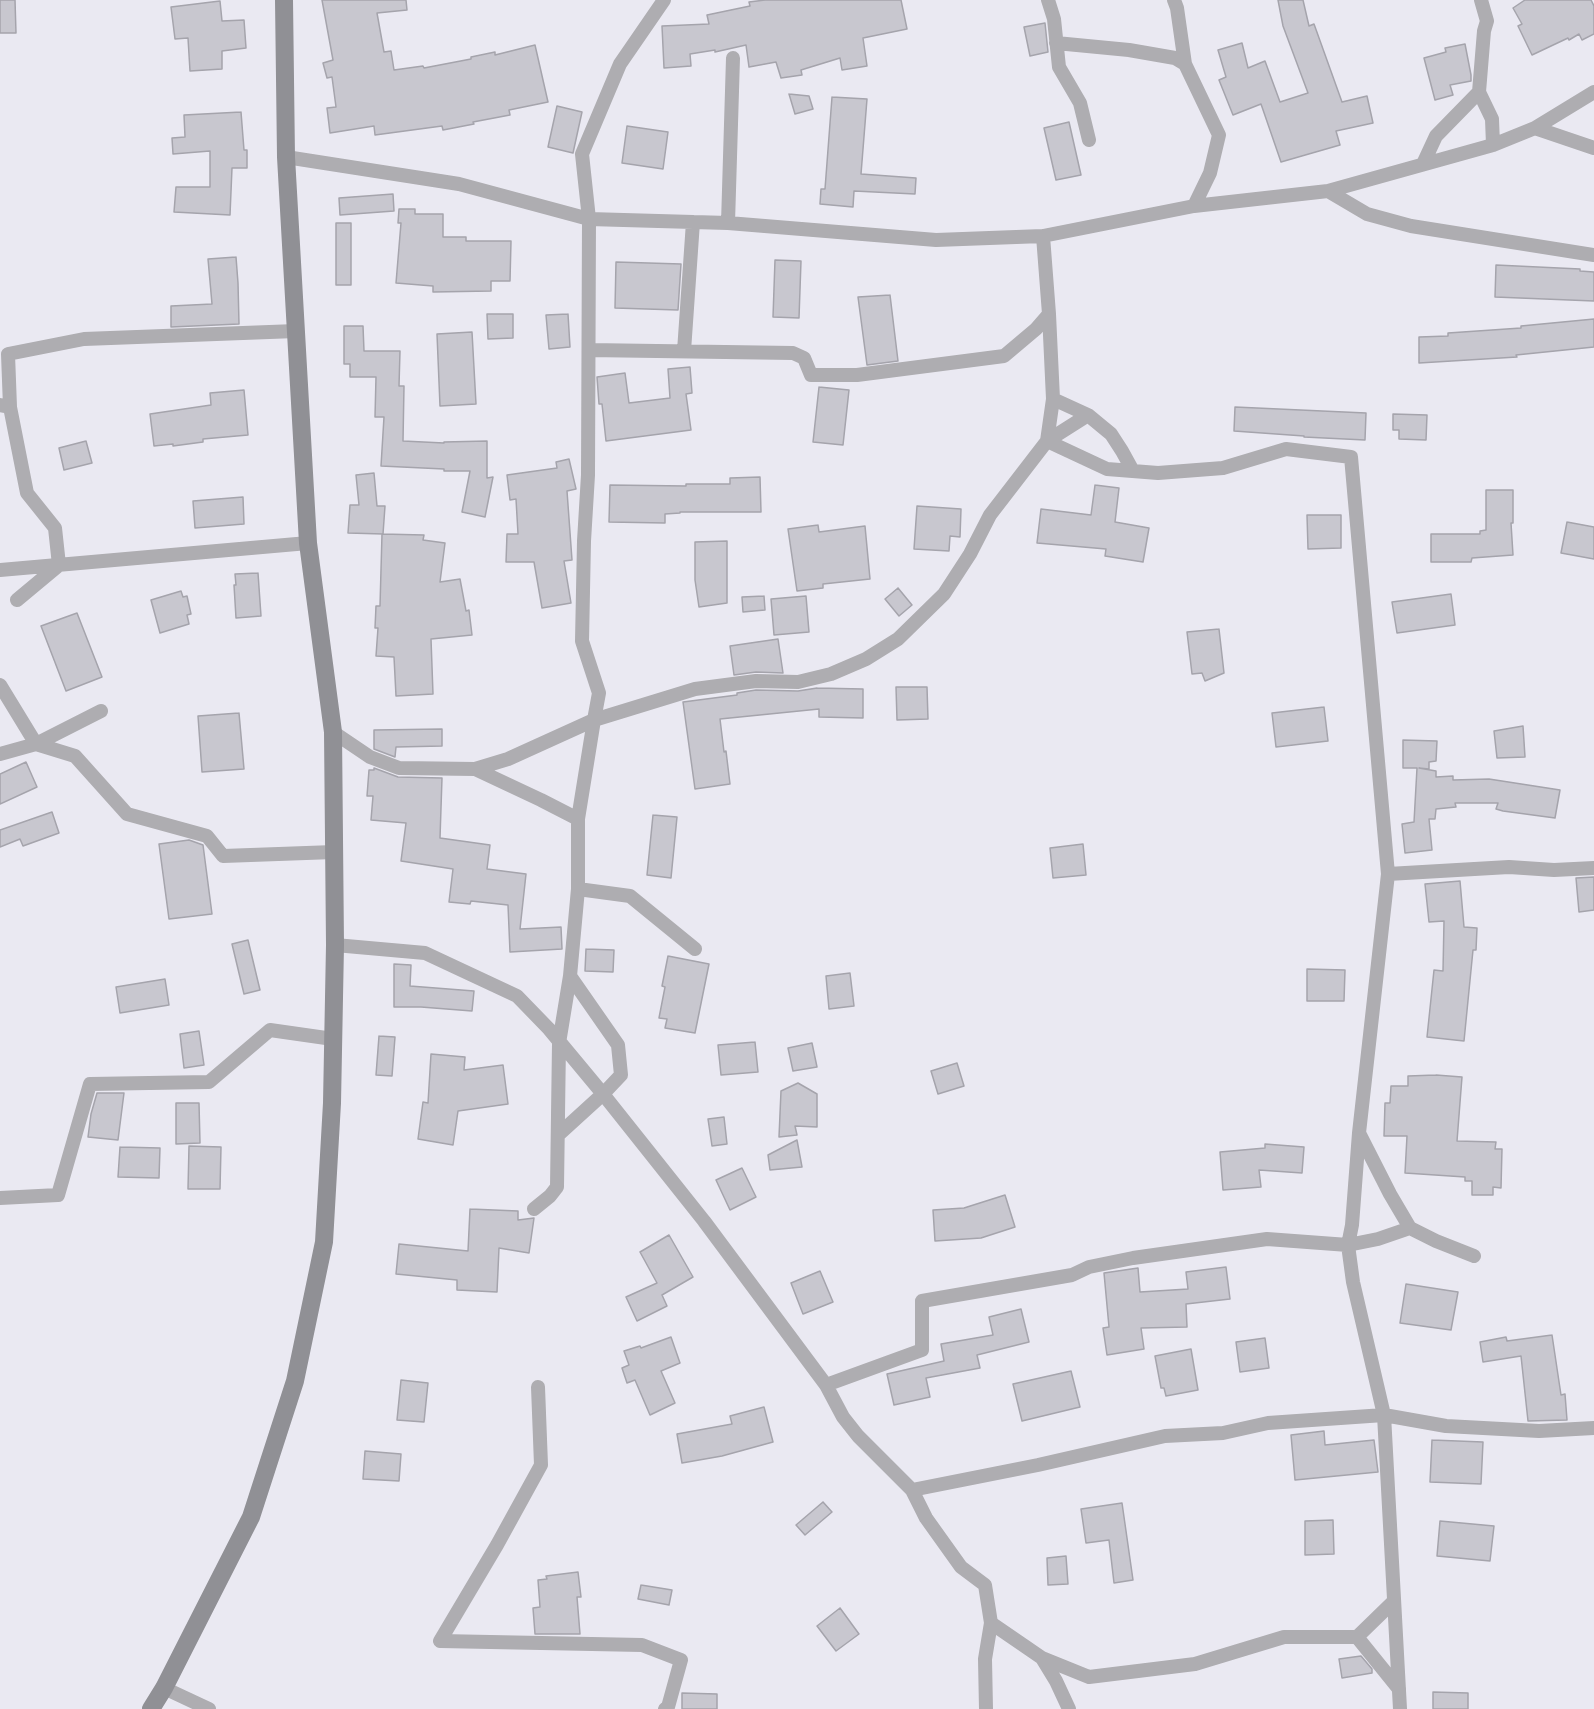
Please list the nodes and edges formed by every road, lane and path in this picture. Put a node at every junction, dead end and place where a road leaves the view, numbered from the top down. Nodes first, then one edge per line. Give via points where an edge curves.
1 (284, 0) edge
2 (664, 0) edge
3 (1048, 0) edge
4 (1174, 0) edge
5 (1481, 0) edge
6 (1056, 43) junction
7 (733, 58) dead end
8 (1185, 64) junction
9 (1479, 92) junction
10 (1594, 92) edge
11 (1535, 128) junction
12 (1089, 140) dead end
13 (1493, 146) junction
14 (1594, 148) edge
15 (286, 157) junction
16 (1423, 164) junction
17 (1328, 191) junction
18 (1194, 206) junction
19 (589, 219) junction
20 (693, 222) junction
21 (728, 223) junction
22 (1043, 236) junction
23 (1594, 255) edge
24 (1049, 314) junction
25 (296, 331) junction
26 (589, 350) junction
27 (684, 351) junction
28 (1053, 399) junction
29 (5, 406) edge
30 (1088, 415) junction
31 (1047, 441) junction
32 (1133, 471) junction
33 (308, 543) junction
34 (59, 565) junction
35 (1, 572) edge
36 (17, 600) dead end
37 (0, 685) edge
38 (101, 711) dead end
39 (594, 720) junction
40 (333, 732) junction
41 (36, 744) junction
42 (0, 754) edge
43 (475, 769) junction
44 (578, 819) junction
45 (333, 852) junction
46 (1594, 868) edge
47 (1388, 874) junction
48 (578, 889) junction
49 (335, 945) junction
50 (695, 949) dead end
51 (570, 976) junction
52 (333, 1039) junction
53 (559, 1042) junction
54 (603, 1095) junction
55 (1359, 1133) junction
56 (558, 1135) junction
57 (0, 1198) edge
58 (534, 1209) dead end
59 (1410, 1228) junction
60 (1348, 1245) junction
61 (1474, 1256) dead end
62 (826, 1386) junction
63 (538, 1387) dead end
64 (1384, 1415) junction
65 (1594, 1428) edge
66 (912, 1490) junction
67 (1393, 1602) junction
68 (991, 1623) junction
69 (1357, 1637) junction
70 (1042, 1658) junction
71 (164, 1688) junction
72 (1399, 1689) junction
73 (151, 1709) edge
74 (209, 1709) edge
75 (665, 1709) edge
76 (986, 1709) edge
77 (1069, 1709) edge
78 (1400, 1709) edge

1 - 15 main road
2 - 19 street via 620,64 582,154
3 - 6 street
4 - 8 street
5 - 9 street via 1487,21
6 - 8 street via 1129,50 1175,58
6 - 12 street via 1059,67 1080,103
7 - 21 street
8 - 18 street via 1219,135 1210,173
9 - 13 street via 1492,119
9 - 16 street via 1436,136
10 - 11 street
11 - 13 street
11 - 14 street
13 - 16 street
15 - 19 street via 459,184
15 - 25 main road
16 - 17 street
17 - 18 street
17 - 23 street via 1367,214 1411,225
18 - 22 street
19 - 20 street
19 - 26 street
20 - 21 street
20 - 27 street
21 - 22 street via 936,240
22 - 24 street
24 - 27 street via 1004,356 857,375 811,375 804,358 793,353
24 - 28 street
25 - 29 street via 84,339 8,354
25 - 33 main road
26 - 27 street
26 - 39 street via 582,642 599,693
28 - 30 street
28 - 31 street
29 - 34 street via 27,493 55,528
30 - 31 street
30 - 32 street via 1111,434
31 - 32 street via 1107,468
31 - 39 street via 990,515 944,594 898,639 831,674 798,682 756,681 695,689
32 - 47 street via 1222,468 1286,449 1351,457
33 - 34 street
33 - 40 main road
34 - 35 street
34 - 36 street
37 - 41 street
38 - 41 street
39 - 43 street via 508,759
39 - 44 street
40 - 43 street via 370,757 399,768
40 - 45 main road
41 - 42 street
41 - 45 street via 75,756 127,814 207,836 223,856
43 - 44 street
44 - 48 street
45 - 49 main road
46 - 47 street via 1509,867
47 - 55 street
48 - 50 street via 630,896
48 - 51 street
49 - 52 main road
49 - 53 street via 425,953 517,996
51 - 53 street
51 - 54 street via 618,1045 621,1075
52 - 57 street via 270,1030 209,1082 90,1084 58,1195
52 - 71 main road via 324,1242 295,1381 251,1517
53 - 54 street
53 - 56 street
54 - 56 street
54 - 62 street via 704,1221
55 - 59 street
55 - 60 street
56 - 58 street via 558,1187
59 - 60 street
59 - 61 street
60 - 62 street via 1267,1239 1133,1258 1089,1267 1072,1275 922,1301 922,1350
60 - 64 street
62 - 66 street via 858,1436
63 - 75 street via 540,1465 440,1641 642,1645 681,1660
64 - 65 street via 1446,1426 1539,1431
64 - 66 street via 1268,1423 1223,1433 1165,1436
64 - 67 street
66 - 68 street via 926,1518 961,1567 985,1585
67 - 69 street
67 - 72 street
68 - 70 street
68 - 76 street via 985,1659
69 - 70 street via 1284,1637 1195,1664 1089,1677
69 - 72 street
70 - 77 street
71 - 73 main road
71 - 74 street
72 - 78 street

